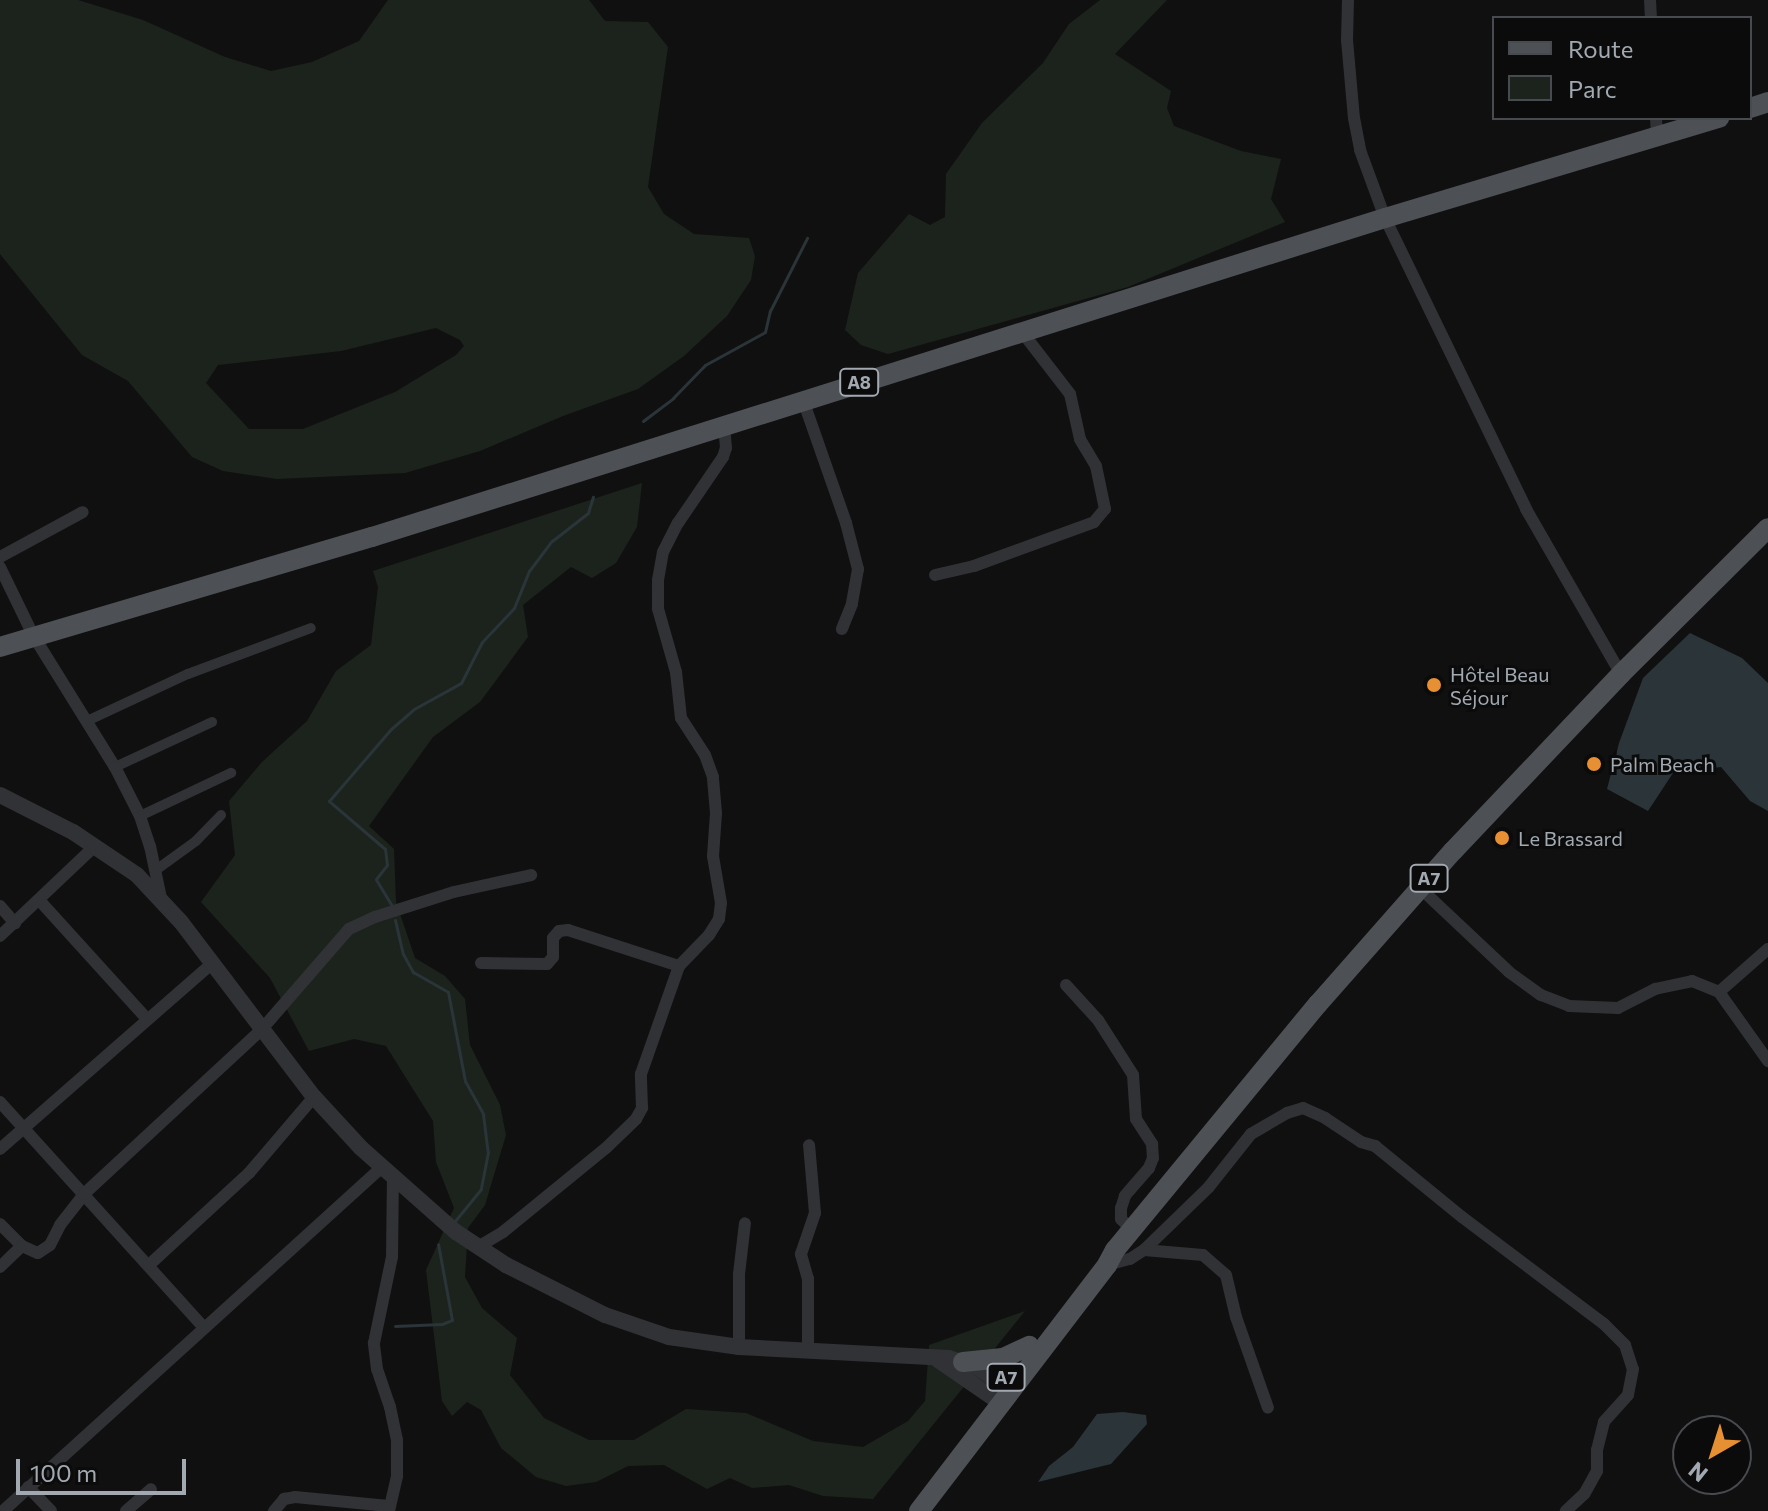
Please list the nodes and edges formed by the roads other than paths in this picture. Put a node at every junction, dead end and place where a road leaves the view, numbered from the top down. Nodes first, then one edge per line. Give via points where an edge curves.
1 (1348, 0) edge
2 (1706, 120) edge
3 (1656, 128) edge
4 (1385, 218) junction
5 (1022, 332) junction
6 (803, 400) junction
7 (724, 426) junction
8 (83, 512) dead end
9 (1768, 528) edge
10 (0, 557) edge
11 (0, 567) edge
12 (935, 575) dead end
13 (311, 628) dead end
14 (842, 629) dead end
15 (33, 635) junction
16 (0, 647) edge
17 (1621, 674) junction
18 (87, 721) junction
19 (212, 722) dead end
20 (115, 767) junction
21 (231, 773) dead end
22 (0, 795) edge
23 (221, 815) dead end
24 (140, 816) junction
25 (95, 846) junction
26 (156, 870) junction
27 (531, 875) dead end
28 (1420, 888) junction
29 (161, 898) junction
30 (40, 901) junction
31 (0, 906) edge
32 (15, 923) junction
33 (0, 936) edge
34 (1768, 949) edge
35 (481, 963) dead end
36 (211, 964) junction
37 (679, 966) junction
38 (1066, 985) dead end
39 (1719, 992) junction
40 (147, 1019) junction
41 (262, 1029) junction
42 (1768, 1061) edge
43 (314, 1097) junction
44 (0, 1102) edge
45 (24, 1127) junction
46 (809, 1145) dead end
47 (0, 1149) edge
48 (387, 1173) junction
49 (84, 1194) junction
50 (745, 1223) dead end
51 (0, 1224) edge
52 (1131, 1229) junction
53 (22, 1246) junction
54 (478, 1247) junction
55 (1144, 1250) junction
56 (1111, 1258) junction
57 (149, 1265) junction
58 (0, 1267) edge
59 (203, 1327) junction
60 (1029, 1346) junction
61 (739, 1347) junction
62 (808, 1351) junction
63 (938, 1360) junction
64 (963, 1362) junction
65 (1000, 1393) junction
66 (1268, 1408) dead end
67 (28, 1487) junction
68 (151, 1489) dead end
69 (389, 1508) edge
70 (3, 1511) edge
71 (51, 1511) edge
72 (126, 1511) edge
73 (274, 1511) edge
74 (907, 1511) edge
75 (919, 1511) edge
76 (1566, 1511) edge

1 - 4 street via 1354,118
2 - 3 main road, A8
3 - 4 main road, A8
4 - 5 main road, A8
4 - 17 street via 1526,509
5 - 6 main road, A8
5 - 12 street via 1070,394 1105,509 1094,522
6 - 7 main road, A8
6 - 14 street via 858,569
7 - 15 main road, A8 via 245,576
7 - 37 street via 723,457 678,523 663,552 658,580 662,630 676,672 681,718 705,755 716,794 712,832 719,919
8 - 10 street
9 - 17 main road, A7
11 - 15 street
13 - 18 street via 188,674
15 - 16 main road, A8
15 - 18 street
17 - 28 main road, A7
18 - 20 street
19 - 20 street
20 - 24 street
21 - 24 street
22 - 25 street
23 - 26 street
24 - 26 street
25 - 29 street
25 - 30 street
26 - 29 street
27 - 41 street via 454,892 349,929
28 - 39 street via 1509,972 1557,1003 1618,1008 1655,989 1692,981
28 - 52 main road, A7
29 - 36 street
30 - 32 street
30 - 40 street
31 - 32 street
32 - 33 street
34 - 39 street
35 - 37 street via 547,964 553,957 553,938 568,930
36 - 40 street
36 - 41 street
37 - 54 street via 641,1074 642,1108 636,1119 514,1223
38 - 52 street via 1098,1020 1133,1075 1136,1119 1152,1144 1149,1168 1121,1208 1121,1219
39 - 42 street
40 - 45 street
41 - 43 street
41 - 49 street
43 - 48 street
43 - 57 street via 249,1173
44 - 45 street
45 - 47 street
45 - 49 street
46 - 62 street via 815,1213 801,1254 808,1279
48 - 54 street
48 - 59 street
48 - 69 street via 392,1257 374,1343 397,1440 397,1476
49 - 53 street via 44,1251
49 - 57 street
50 - 61 street
51 - 53 street
52 - 56 main road, A7
53 - 58 street
54 - 61 street via 605,1315 669,1337
55 - 56 street via 1130,1259
55 - 66 street via 1203,1255 1226,1275
55 - 76 street via 1208,1188 1251,1134 1287,1113 1303,1108 1375,1146 1625,1345 1633,1369 1628,1395 1604,1422 1597,1471
56 - 60 main road, A7
56 - 65 main road, A7
57 - 59 street
59 - 67 street
60 - 64 main road via 1003,1358
60 - 65 main road, A7
61 - 62 street
62 - 63 street via 908,1353
63 - 64 street
63 - 65 street
64 - 65 street
65 - 74 main road, A7
65 - 75 main road, A7
67 - 70 street
67 - 71 street
68 - 72 street
69 - 73 street via 295,1497 284,1499

